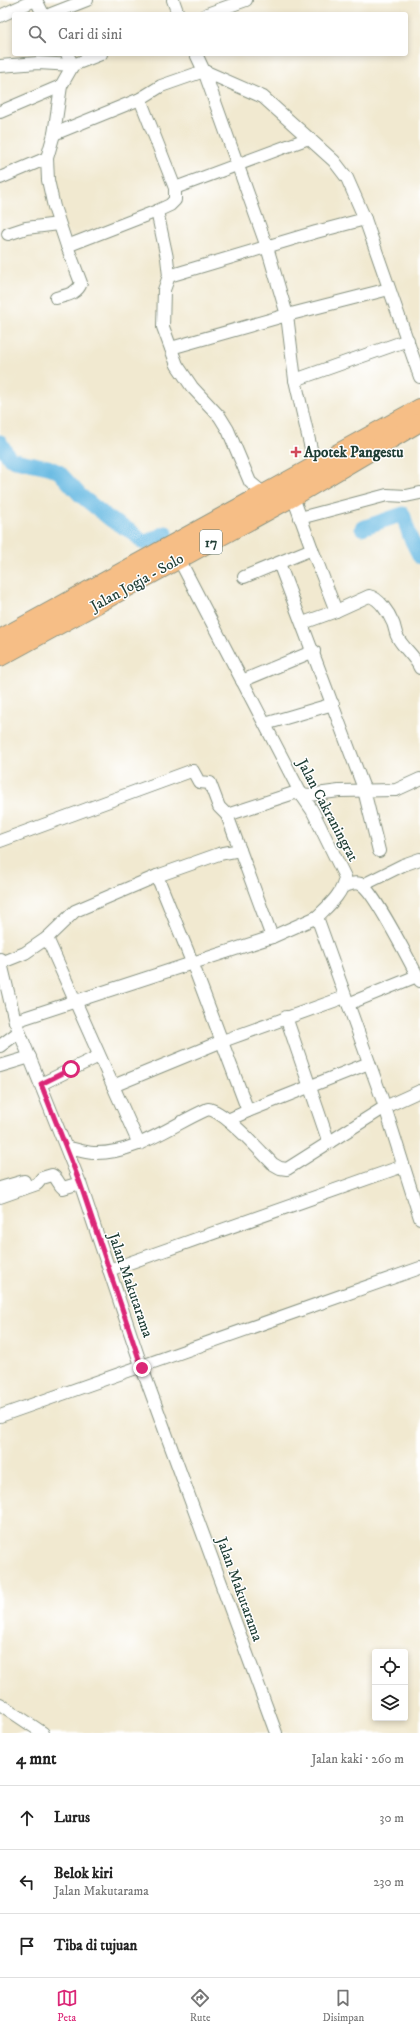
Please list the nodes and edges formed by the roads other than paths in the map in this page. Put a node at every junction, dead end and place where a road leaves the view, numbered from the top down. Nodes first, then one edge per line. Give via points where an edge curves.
1 (36, 0) edge
2 (87, 0) edge
3 (173, 0) edge
4 (246, 0) edge
5 (42, 12) edge
6 (56, 12) edge
7 (177, 12) edge
8 (213, 12) edge
9 (0, 16) edge
10 (67, 56) edge
11 (95, 56) edge
12 (197, 56) edge
13 (73, 64) junction
14 (0, 66) edge
15 (204, 71) junction
16 (61, 86) junction
17 (140, 100) junction
18 (0, 112) edge
19 (54, 134) junction
20 (309, 138) junction
21 (47, 158) junction
22 (238, 166) junction
23 (0, 178) edge
24 (175, 188) junction
25 (156, 211) junction
26 (365, 219) junction
27 (59, 224) junction
28 (8, 234) dead end
29 (67, 246) junction
30 (267, 247) junction
31 (169, 276) junction
32 (389, 289) junction
33 (56, 298) dead end
34 (287, 315) junction
35 (408, 340) junction
36 (171, 348) junction
37 (420, 377) edge
38 (295, 380) junction
39 (420, 408) edge
40 (420, 422) edge
41 (315, 466) junction
42 (420, 492) edge
43 (293, 497) junction
44 (270, 500) junction
45 (300, 518) junction
46 (312, 549) junction
47 (179, 559) junction
48 (279, 563) junction
49 (244, 577) dead end
50 (336, 611) junction
51 (303, 623) junction
52 (0, 639) edge
53 (314, 651) junction
54 (0, 657) edge
55 (420, 668) edge
56 (242, 681) junction
57 (333, 704) junction
58 (265, 724) junction
59 (420, 779) edge
60 (364, 791) junction
61 (301, 794) junction
62 (227, 815) junction
63 (0, 841) edge
64 (240, 850) junction
65 (379, 851) dead end
66 (420, 859) edge
67 (157, 876) junction
68 (362, 885) junction
69 (344, 886) junction
70 (317, 917) junction
71 (272, 937) junction
72 (47, 938) junction
73 (0, 962) edge
74 (192, 962) junction
75 (418, 978) edge
76 (74, 1000) junction
77 (346, 1000) junction
78 (286, 1017) junction
79 (15, 1021) junction
80 (19, 1032) junction
81 (220, 1042) junction
82 (0, 1046) edge
83 (30, 1056) junction
84 (99, 1056) junction
85 (368, 1063) junction
86 (0, 1066) edge
87 (41, 1084) junction
88 (113, 1086) junction
89 (311, 1086) junction
90 (420, 1091) edge
91 (385, 1107) junction
92 (248, 1111) junction
93 (228, 1120) junction
94 (329, 1143) junction
95 (139, 1144) junction
96 (66, 1147) junction
97 (403, 1166) junction
98 (80, 1183) junction
99 (0, 1188) edge
100 (16, 1188) junction
101 (0, 1197) edge
102 (420, 1218) edge
103 (420, 1268) edge
104 (109, 1270) junction
105 (142, 1368) junction
106 (0, 1416) edge
107 (0, 1704) edge
108 (43, 1733) edge
109 (276, 1733) edge

1 - 5 street
1 - 9 street
2 - 6 street
3 - 7 street
4 - 8 street
10 - 13 street
11 - 13 street
12 - 15 street
13 - 14 street via 26,63
13 - 16 street
15 - 17 street via 161,86
15 - 20 street via 263,97
15 - 22 street
16 - 18 street
16 - 19 street
17 - 19 street
17 - 24 street
19 - 21 street
20 - 22 street
20 - 26 street via 334,161 347,178
21 - 23 street
21 - 27 street via 48,180
22 - 24 street
22 - 30 street
24 - 25 street via 175,200
25 - 29 street
25 - 31 street
26 - 30 street
26 - 32 street
27 - 28 street via 26,228
27 - 29 street
29 - 33 street via 81,283 74,292
30 - 31 street
30 - 34 street
31 - 36 street via 162,307 163,327
32 - 34 street
32 - 35 street
34 - 36 street
34 - 38 street
35 - 37 street
35 - 38 street
36 - 44 street via 177,365 192,387 220,417 228,430 250,482
38 - 41 street
39 - 41 highway, Jalan Jogja - Solo / 17
40 - 43 highway, Jalan Jogja - Solo / 17
41 - 44 highway, Jalan Jogja - Solo / 17
42 - 45 street via 406,496 387,495
43 - 44 highway, Jalan Jogja - Solo / 17
43 - 45 street
44 - 47 highway, Jalan Jogja - Solo / 17
44 - 52 highway, Jalan Jogja - Solo / 17
45 - 46 street
46 - 48 street
46 - 50 street
47 - 54 highway, Jalan Jogja - Solo / 17
47 - 56 street, Jalan Cakraningrat
48 - 49 street
48 - 51 street
50 - 51 street
50 - 55 street via 369,596 375,598
51 - 53 street
53 - 56 street
53 - 57 street
56 - 58 street, Jalan Cakraningrat
57 - 58 street
57 - 60 street
58 - 61 street, Jalan Cakraningrat
59 - 60 street via 396,790
60 - 61 street
60 - 65 street
61 - 62 street via 294,793
61 - 69 street, Jalan Cakraningrat via 336,858 345,878
62 - 63 street via 219,808 210,783 200,782 191,771
62 - 64 street
64 - 67 street via 219,854
64 - 71 street
66 - 68 street
67 - 72 street via 75,912
67 - 74 street
68 - 69 street via 357,883
68 - 75 street via 373,898
69 - 70 street, Jalan Cakraningrat
70 - 71 street
70 - 77 street
71 - 74 street
72 - 73 street via 25,953
72 - 76 street
73 - 79 street, Jalan Makutarama
74 - 76 street
74 - 81 street
75 - 77 street
76 - 79 street
76 - 84 street
77 - 78 street
77 - 85 street
78 - 81 street
78 - 89 street
79 - 80 street, Jalan Makutarama
80 - 82 street
80 - 83 street, Jalan Makutarama
81 - 88 street
81 - 92 street
83 - 86 street
83 - 87 street, Jalan Makutarama
84 - 87 street
84 - 88 street
85 - 89 street
85 - 91 street
87 - 96 street, Jalan Makutarama
88 - 95 street
89 - 92 street
89 - 94 street
90 - 91 street
91 - 94 street
91 - 97 street
92 - 93 street
93 - 94 street via 280,1168 287,1169
93 - 95 street via 208,1108
95 - 96 street via 106,1153 92,1153
96 - 98 street, Jalan Makutarama
97 - 102 street
97 - 104 street
98 - 100 street via 63,1188 52,1174 42,1178 34,1177
98 - 104 street, Jalan Makutarama
99 - 100 street
100 - 101 street
103 - 105 street
104 - 105 street, Jalan Makutarama
105 - 106 street
105 - 109 street, Jalan Makutarama
107 - 108 street

